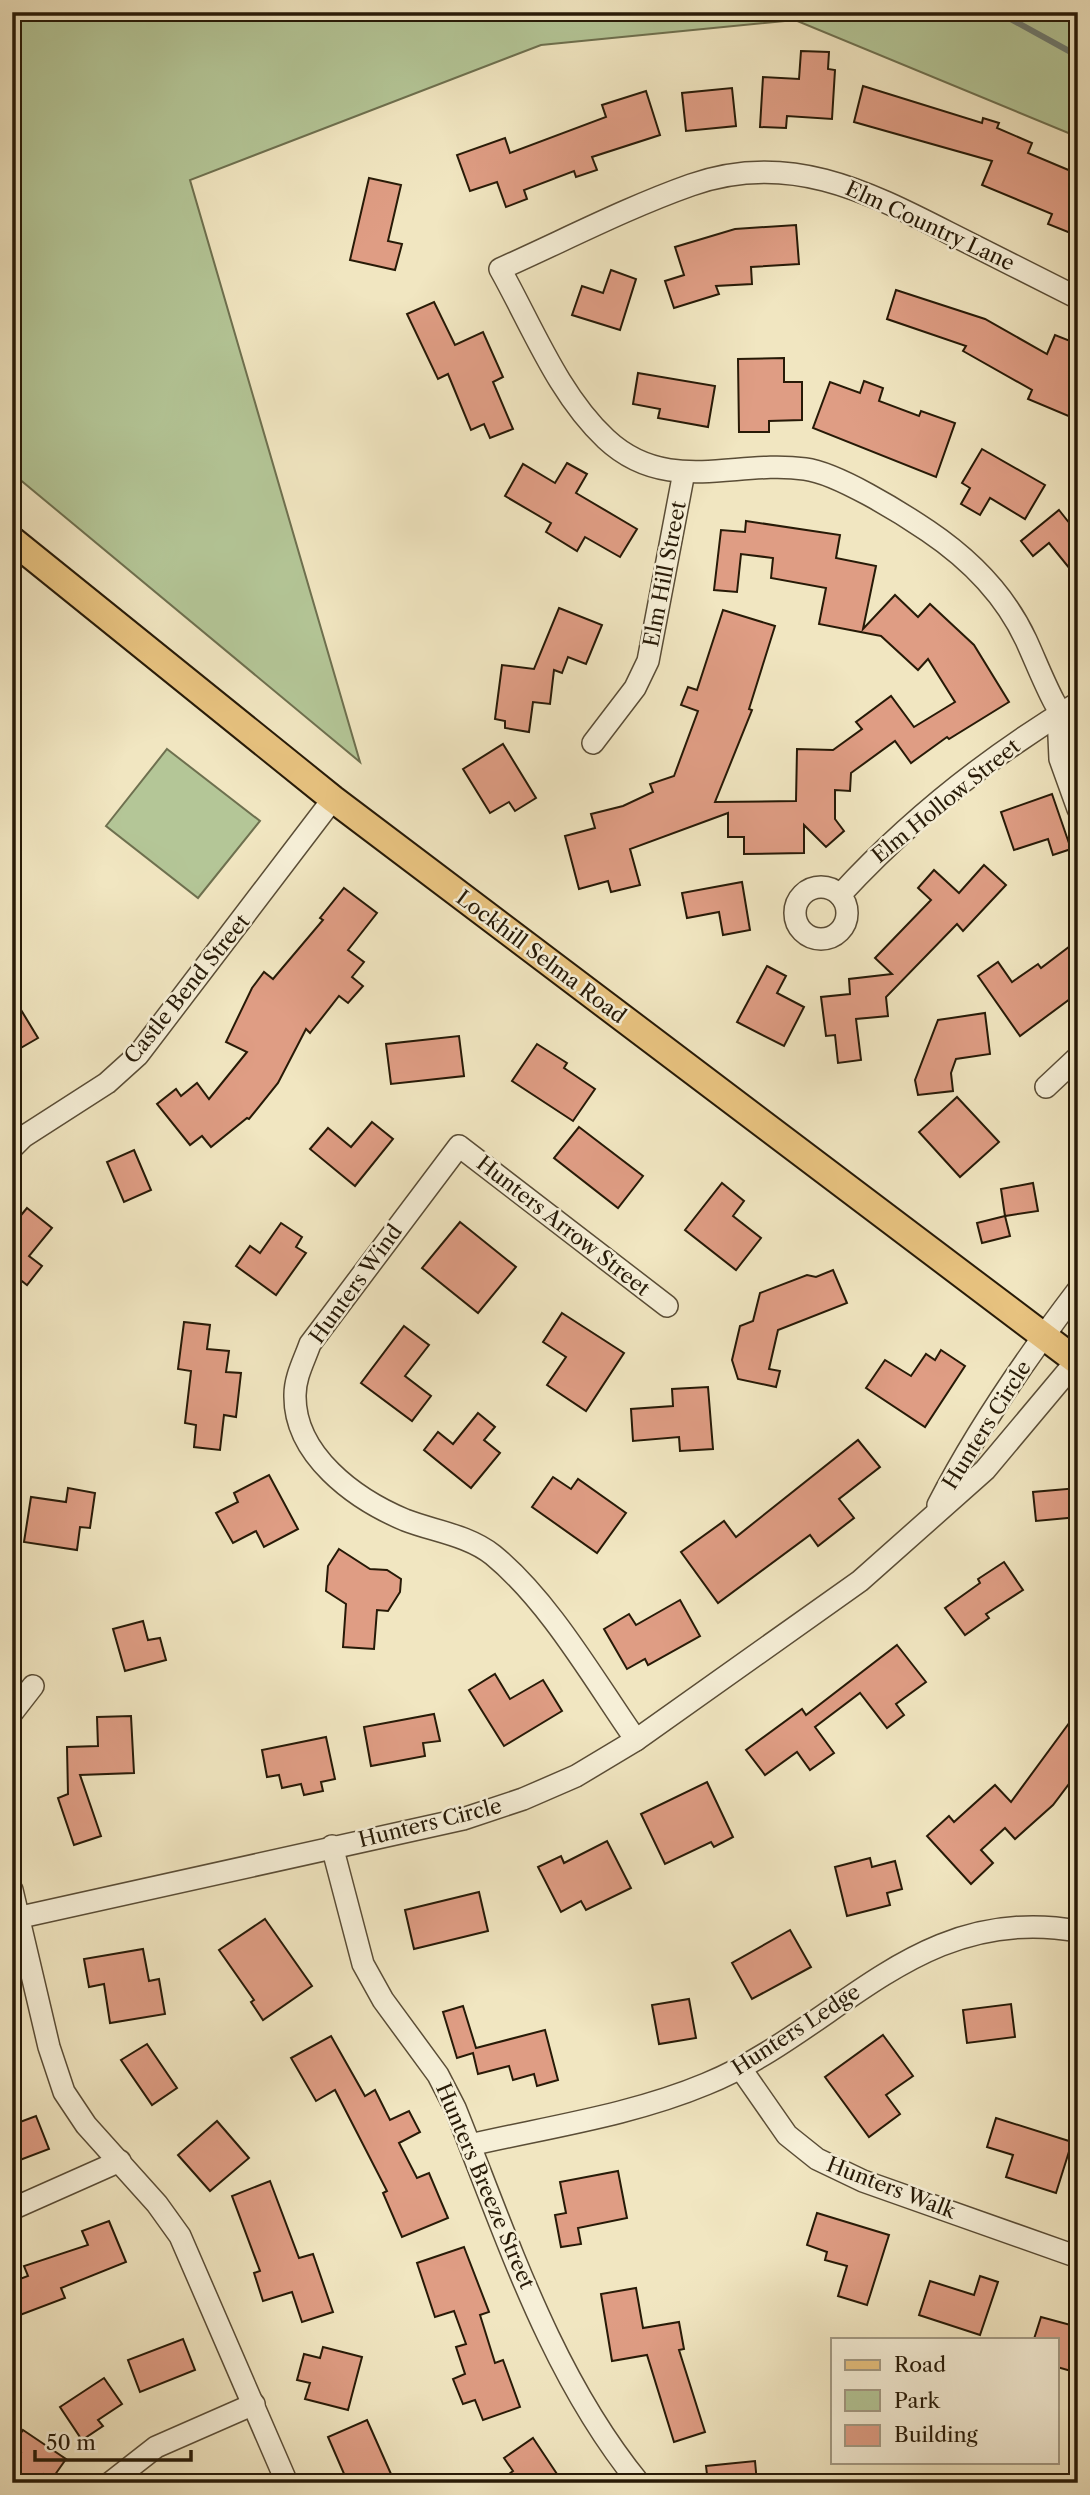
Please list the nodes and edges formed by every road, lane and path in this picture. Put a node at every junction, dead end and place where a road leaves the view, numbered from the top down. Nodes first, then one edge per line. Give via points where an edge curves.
1 (1078, 298) edge
2 (684, 472) junction
3 (12, 540) edge
4 (12, 551) edge
5 (49, 571) junction
6 (1078, 703) edge
7 (1058, 714) junction
8 (1078, 738) edge
9 (593, 743) dead end
10 (333, 799) junction
11 (1078, 810) edge
12 (840, 895) dead end
13 (1078, 1057) edge
14 (1046, 1087) dead end
15 (459, 1146) joint
16 (12, 1148) edge
17 (1078, 1290) edge
18 (667, 1306) dead end
19 (1044, 1335) junction
20 (1077, 1361) edge
21 (932, 1516) junction
22 (33, 1686) dead end
23 (12, 1713) edge
24 (636, 1740) junction
25 (332, 1846) junction
26 (12, 1890) edge
27 (16, 1918) edge
28 (1078, 1931) edge
29 (741, 2068) junction
30 (470, 2145) junction
31 (120, 2161) junction
32 (12, 2208) edge
33 (1078, 2257) edge
34 (254, 2404) junction
35 (110, 2483) edge
36 (287, 2483) edge
37 (639, 2483) edge

1 - 2 street, Elm Country Lane via 882,199 848,185 796,174 743,174 691,185 500,269 575,406 608,441 636,458
2 - 7 street via 770,467 828,474 925,528 971,566 1010,612
2 - 9 street, Elm Hill Street via 648,661 635,688
3 - 5 main road, Lockhill Selma Road
4 - 5 main road
5 - 10 main road, Lockhill Selma Road
6 - 7 street, Elm Hollow Street
7 - 8 street
7 - 11 street via 1060,759
7 - 12 street, Elm Hollow Street via 962,782 867,864
10 - 16 street, Castle Bend Street via 138,1055 107,1083
10 - 19 main road, Lockhill Selma Road
13 - 14 street
15 - 18 street, Hunters Arrow Street
15 - 24 street, Hunters Wind via 310,1344 295,1398 303,1434 337,1478 369,1502 491,1554 551,1620
17 - 19 street, Hunters Circle
19 - 20 main road, Lockhill Selma Road
19 - 21 street, Hunters Circle via 960,1462
20 - 21 street, Hunters Circle via 985,1470
21 - 24 street, Hunters Circle via 860,1581
22 - 23 street
24 - 25 street, Hunters Circle via 576,1776 523,1799 463,1819
25 - 27 street, Hunters Circle
25 - 30 street, Hunters Breeze Street via 363,1964 438,2076
26 - 27 street
27 - 31 street via 64,2092 86,2125
28 - 29 street, Hunters Ledge via 1007,1928 924,1951
29 - 30 street, Hunters Ledge via 664,2099
29 - 33 street, Hunters Walk via 787,2135 817,2159 863,2181
30 - 37 street, Hunters Breeze Street via 570,2385
31 - 32 street
31 - 34 street via 180,2236
34 - 35 street via 156,2447
34 - 36 street

